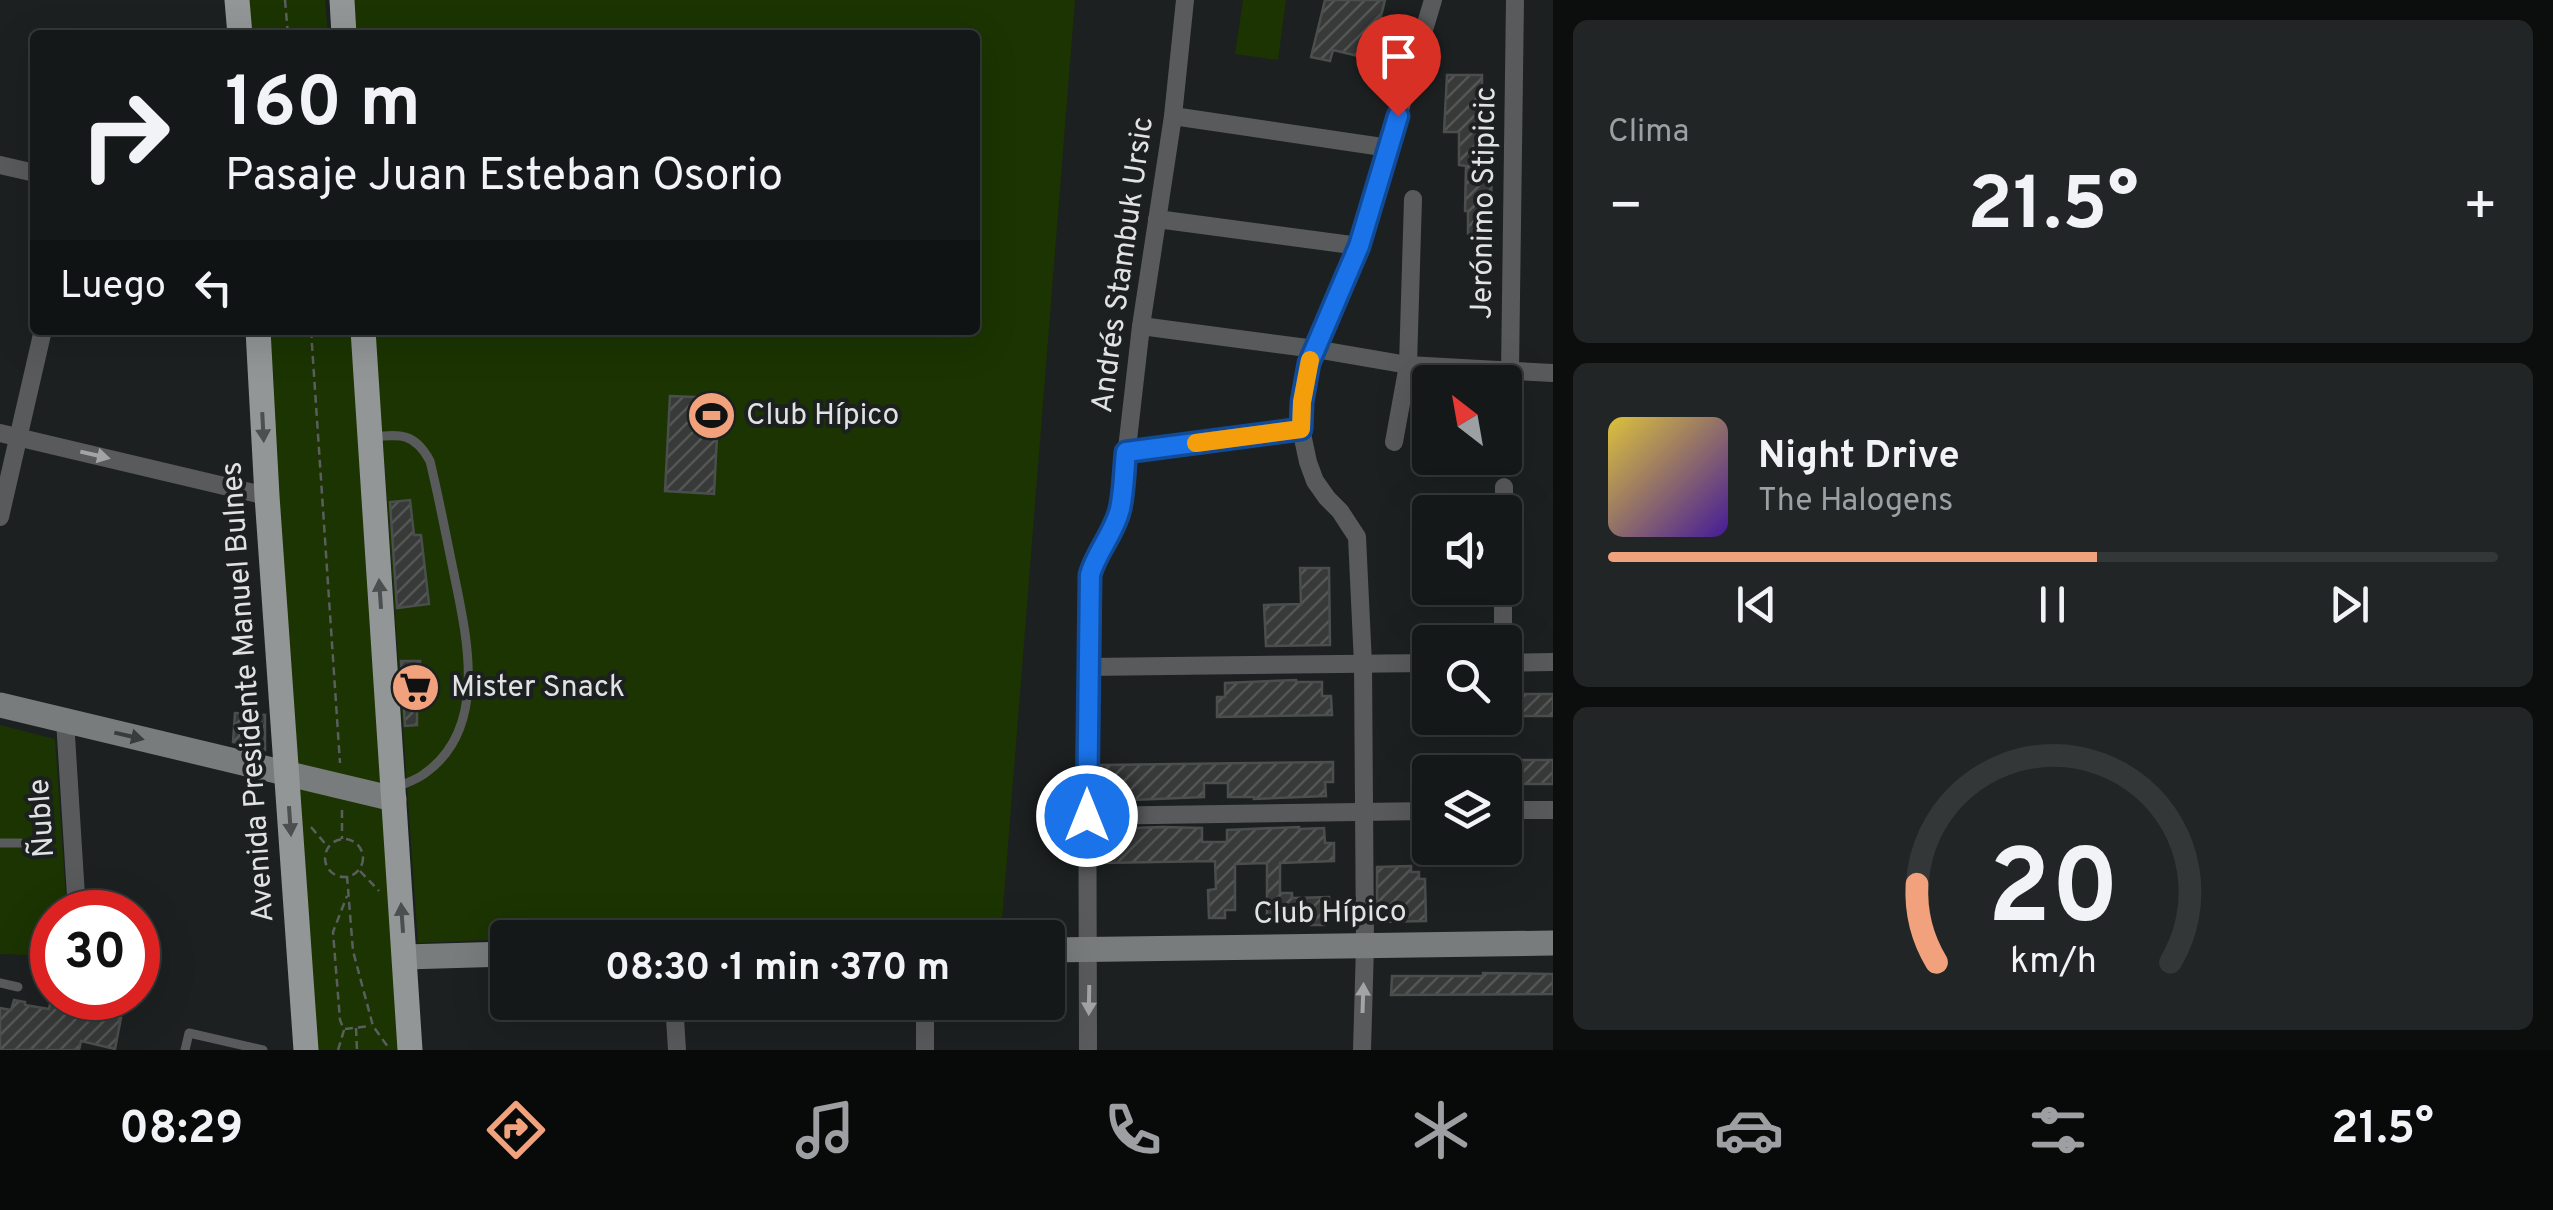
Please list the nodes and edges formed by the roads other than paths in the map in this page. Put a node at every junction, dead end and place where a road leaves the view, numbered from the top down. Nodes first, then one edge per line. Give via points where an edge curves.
1 (237, 0) edge
2 (342, 0) edge
3 (1185, 0) edge
4 (1433, 0) edge
5 (1515, 0) edge
6 (240, 30) edge
7 (344, 30) edge
8 (1173, 116) junction
9 (1389, 148) junction
10 (0, 164) edge
11 (30, 172) edge
12 (1413, 198) dead end
13 (1157, 219) junction
14 (1359, 246) junction
15 (1141, 326) junction
16 (41, 335) edge
17 (258, 335) edge
18 (363, 335) edge
19 (1315, 350) junction
20 (1408, 365) junction
21 (1412, 365) edge
22 (1510, 365) edge
23 (1522, 372) edge
24 (1553, 373) edge
25 (1301, 429) junction
26 (0, 433) edge
27 (370, 437) junction
28 (19, 438) junction
29 (1394, 442) dead end
30 (1126, 452) junction
31 (1504, 487) dead end
32 (1504, 495) edge
33 (267, 496) junction
34 (0, 517) edge
35 (1553, 662) edge
36 (1522, 663) edge
37 (1364, 664) junction
38 (1412, 664) edge
39 (1088, 667) junction
40 (0, 705) edge
41 (65, 720) junction
42 (287, 773) junction
43 (393, 794) junction
44 (1412, 810) edge
45 (1522, 810) edge
46 (1553, 810) edge
47 (1362, 811) junction
48 (1087, 816) junction
49 (0, 843) edge
50 (20, 843) dead end
51 (76, 890) edge
52 (1553, 943) edge
53 (1365, 946) junction
54 (1065, 950) edge
55 (1090, 950) junction
56 (490, 955) edge
57 (405, 957) junction
58 (0, 983) edge
59 (18, 986) dead end
60 (675, 1020) edge
61 (926, 1020) edge
62 (185, 1050) edge
63 (264, 1050) edge
64 (306, 1050) edge
65 (410, 1050) edge
66 (677, 1050) edge
67 (926, 1050) edge
68 (1088, 1050) edge
69 (1362, 1050) edge

1 - 6 main road
2 - 7 main road
3 - 8 street, Andrés Stambuk Ursic
4 - 9 street
5 - 22 street, Jerónimo Stipicic
8 - 9 street
8 - 13 street, Andrés Stambuk Ursic
9 - 14 street
10 - 11 street
12 - 20 street
13 - 14 street
13 - 15 street, Andrés Stambuk Ursic
14 - 19 street
15 - 19 street
15 - 30 street, Andrés Stambuk Ursic
16 - 28 street
17 -> 33 main road, Avenida Presidente Manuel Bulnes
18 - 27 main road
19 - 20 street
19 - 25 street
20 - 21 street
20 - 29 street
23 - 24 street
25 - 30 street
25 - 37 street via 1315,480 1356,537
26 - 28 street
43 -> 27 main road
27 - 43 lane via 406,436 430,461 468,673 467,702 452,742 423,775
28 -> 33 street
28 - 34 street
30 - 39 street, Andrés Stambuk Ursic via 1120,510 1090,575
31 - 32 street
33 - 42 main road, Avenida Presidente Manuel Bulnes
35 - 36 street
37 - 38 street
37 - 39 street
37 - 47 street
39 - 48 street, Andrés Stambuk Ursic
40 - 41 street
41 -> 42 street
41 - 51 street, Ñuble
42 - 43 street
42 -> 64 main road, Avenida Presidente Manuel Bulnes
57 -> 43 main road
44 - 47 street
45 - 46 street
47 - 48 street
47 - 53 street
48 - 55 street, Andrés Stambuk Ursic
49 - 50 lane
52 - 53 street, Club Hípico
53 - 55 street, Club Hípico
69 -> 53 street
54 - 55 street, Club Hípico
55 -> 68 street, Andrés Stambuk Ursic
56 - 57 street
57 - 65 main road
58 - 59 lane
60 - 66 street
61 - 67 street
62 - 63 lane via 189,1033

